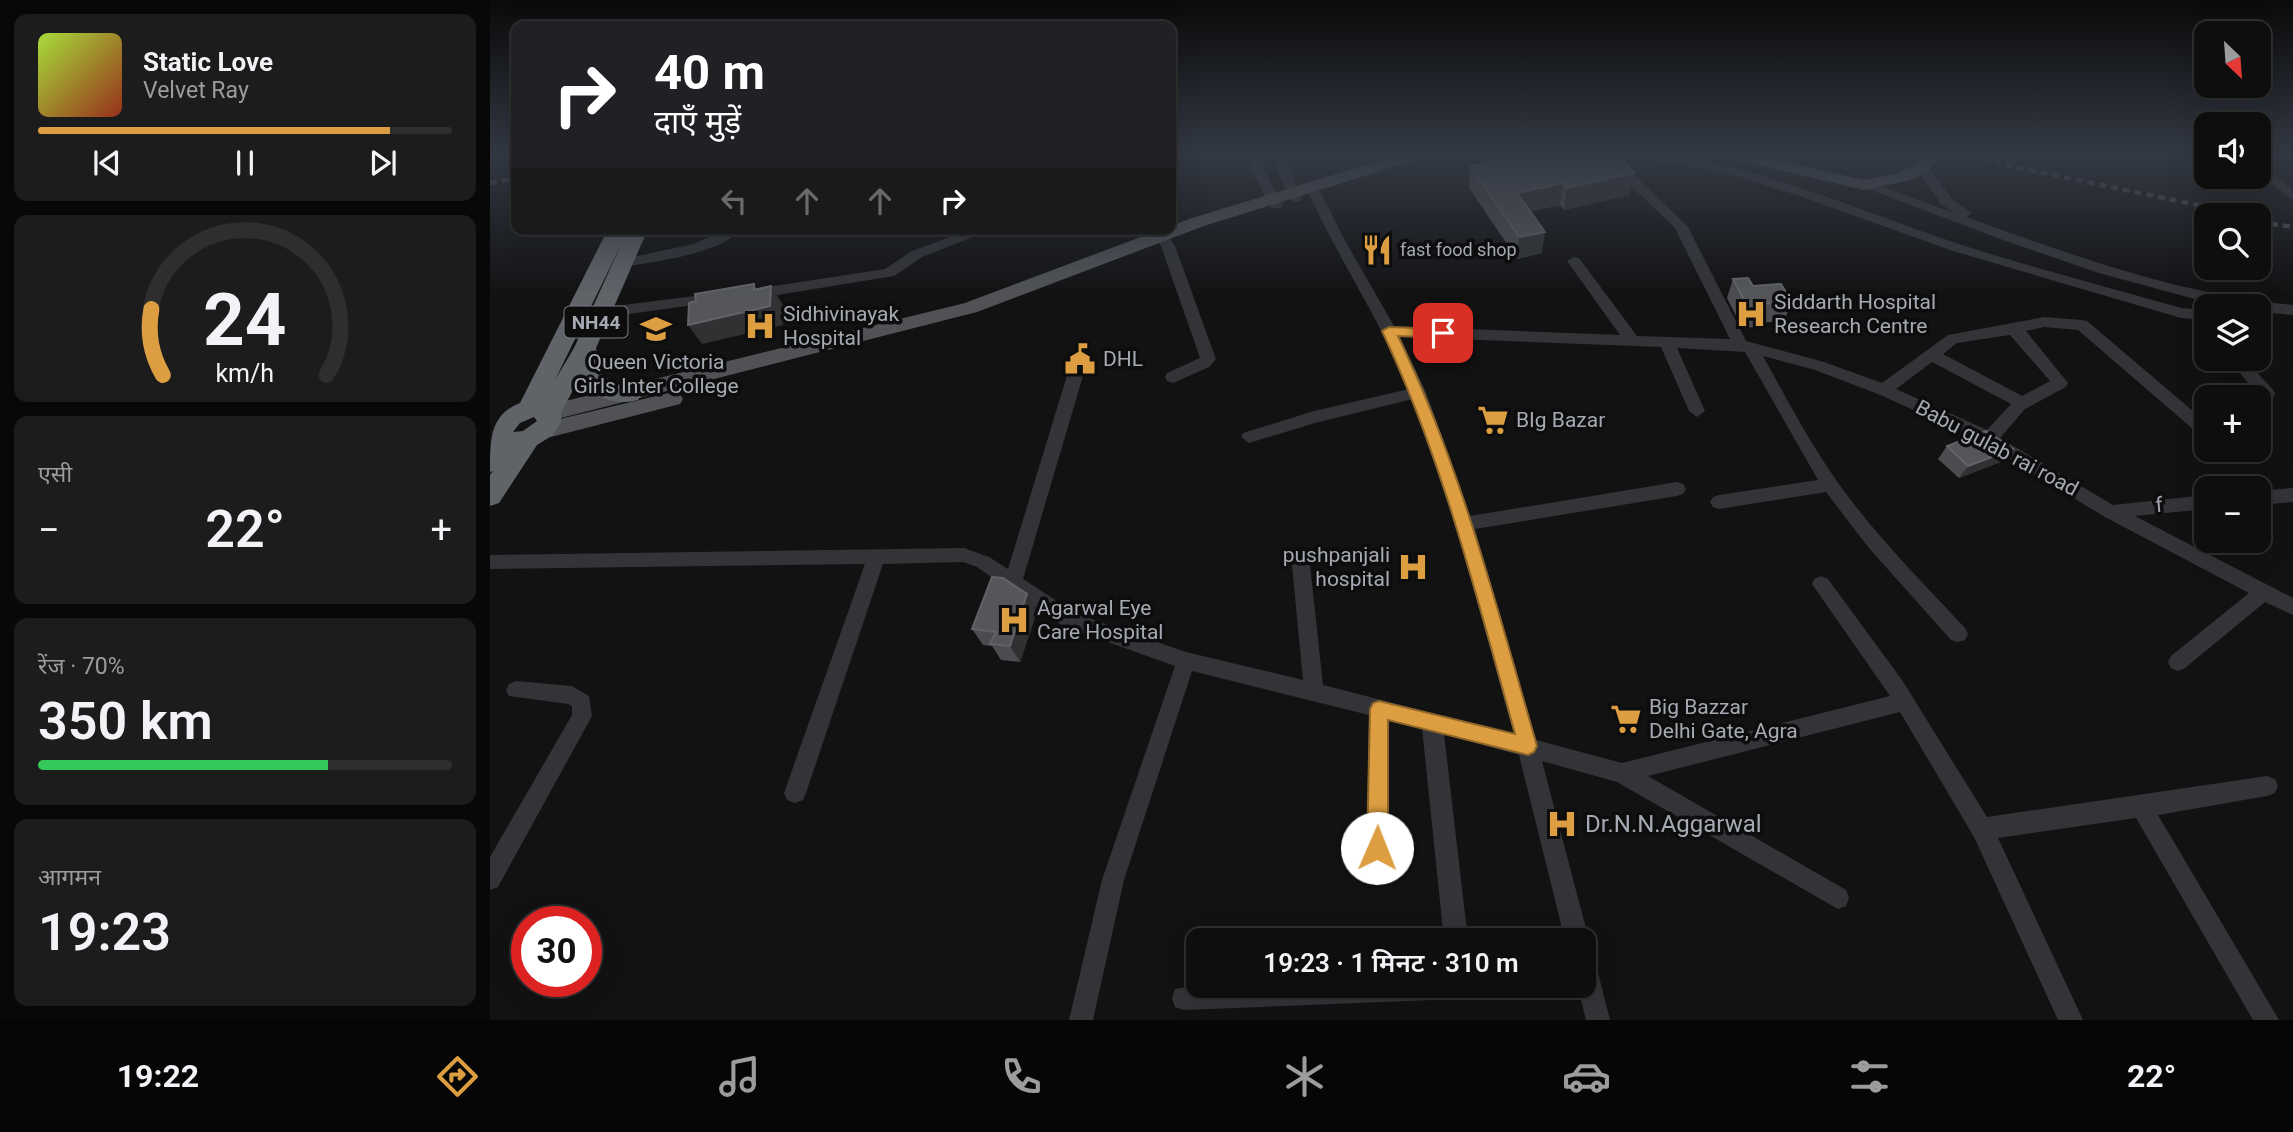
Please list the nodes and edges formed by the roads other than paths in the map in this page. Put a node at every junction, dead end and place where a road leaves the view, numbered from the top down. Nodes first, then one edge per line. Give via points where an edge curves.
1 (1281, 200) edge
2 (1325, 200) edge
3 (1652, 200) edge
4 (1823, 200) edge
5 (1905, 200) edge
6 (1946, 200) edge
7 (1274, 202) joint
8 (1987, 229) junction
9 (615, 235) edge
10 (635, 235) edge
11 (726, 235) edge
12 (969, 235) edge
13 (1165, 241) junction
14 (1574, 261) dead end
15 (623, 263) junction
16 (2194, 294) edge
17 (2271, 308) edge
18 (2293, 310) edge
19 (600, 313) junction
20 (2194, 316) edge
21 (2012, 330) junction
22 (1389, 331) junction
23 (1632, 340) junction
24 (870, 341) junction
25 (1666, 341) junction
26 (1746, 347) junction
27 (584, 348) junction
28 (1931, 355) junction
29 (1080, 359) dead end
30 (2247, 371) edge
31 (1172, 377) dead end
32 (2259, 385) edge
33 (1884, 390) junction
34 (1418, 392) junction
35 (630, 394) junction
36 (2022, 403) junction
37 (1697, 411) dead end
38 (2194, 421) edge
39 (515, 430) edge
40 (1249, 437) dead end
41 (1989, 439) junction
42 (490, 462) edge
43 (1830, 485) junction
44 (1677, 489) dead end
45 (2293, 495) edge
46 (490, 496) edge
47 (2271, 497) edge
48 (1719, 502) dead end
49 (2194, 503) edge
50 (2111, 512) junction
51 (1464, 524) junction
52 (877, 555) junction
53 (490, 562) edge
54 (1301, 565) dead end
55 (1013, 583) junction
56 (1821, 584) dead end
57 (2265, 591) junction
58 (2293, 607) edge
59 (1958, 634) dead end
60 (1186, 661) junction
61 (2178, 662) dead end
62 (516, 690) dead end
63 (1314, 692) junction
64 (1905, 702) junction
65 (1379, 709) junction
66 (1432, 722) junction
67 (1528, 746) junction
68 (1622, 774) junction
69 (2267, 786) dead end
70 (795, 793) dead end
71 (2141, 807) junction
72 (1982, 829) junction
73 (1377, 875) dead end
74 (490, 879) edge
75 (1838, 898) dead end
76 (1455, 928) edge
77 (1574, 928) edge
78 (1592, 998) edge
79 (1081, 1020) edge
80 (1598, 1020) edge
81 (2071, 1020) edge
82 (2267, 1020) edge

1 - 7 main road
2 - 22 street
3 - 26 street via 1676,221
4 - 20 street via 1958,248
5 - 8 street
6 - 8 street
7 - 13 main road
8 - 16 street via 2098,268
9 - 39 highway, NH44
10 - 15 highway, NH44
11 - 15 street via 664,256
12 - 19 street via 875,276
13 - 24 main road
13 - 31 street via 1208,359
14 - 23 street
15 - 19 highway, NH44
17 - 18 street
19 - 27 highway, NH44
21 - 28 street via 1953,339
21 - 36 street via 2024,336 2060,383
21 - 38 street via 2044,322 2082,325
22 - 23 street, Babu gulab rai road
22 - 34 street
23 - 25 street, Babu gulab rai road
24 - 35 main road
24 - 39 main road
25 - 26 street, Babu gulab rai road
25 - 37 street
26 - 33 street, Babu gulab rai road via 1819,366
26 - 43 street
27 - 35 highway via 591,379 611,392
27 - 39 highway, NH44
28 - 33 street
28 - 36 street
29 - 55 street
30 - 32 street
33 - 41 street, Babu gulab rai road
34 - 40 street
34 - 51 street
35 - 39 main road
36 - 41 street
39 - 42 highway, NH44
39 - 46 highway, NH44
41 - 50 street, Babu gulab rai road
43 - 48 street
43 - 59 street
44 - 51 street
45 - 47 street
49 - 50 street, f
50 - 57 street, Babu gulab rai road
51 - 67 street
52 - 53 street
52 - 55 street via 964,555 984,562
52 - 70 street
54 - 63 street
55 - 60 street via 1070,620
56 - 64 street
57 - 58 street, Babu gulab rai road
57 - 61 street
60 - 63 street
60 - 79 street via 1113,880
62 - 74 street via 572,695 582,702 582,716
63 - 65 street
64 - 68 street
64 - 72 street
65 - 66 street
65 - 73 street
66 - 67 street
66 - 76 street
67 - 68 street
67 - 77 street
68 - 75 street
69 - 71 street
71 - 72 street
71 - 82 street
72 - 81 street
78 - 80 street

